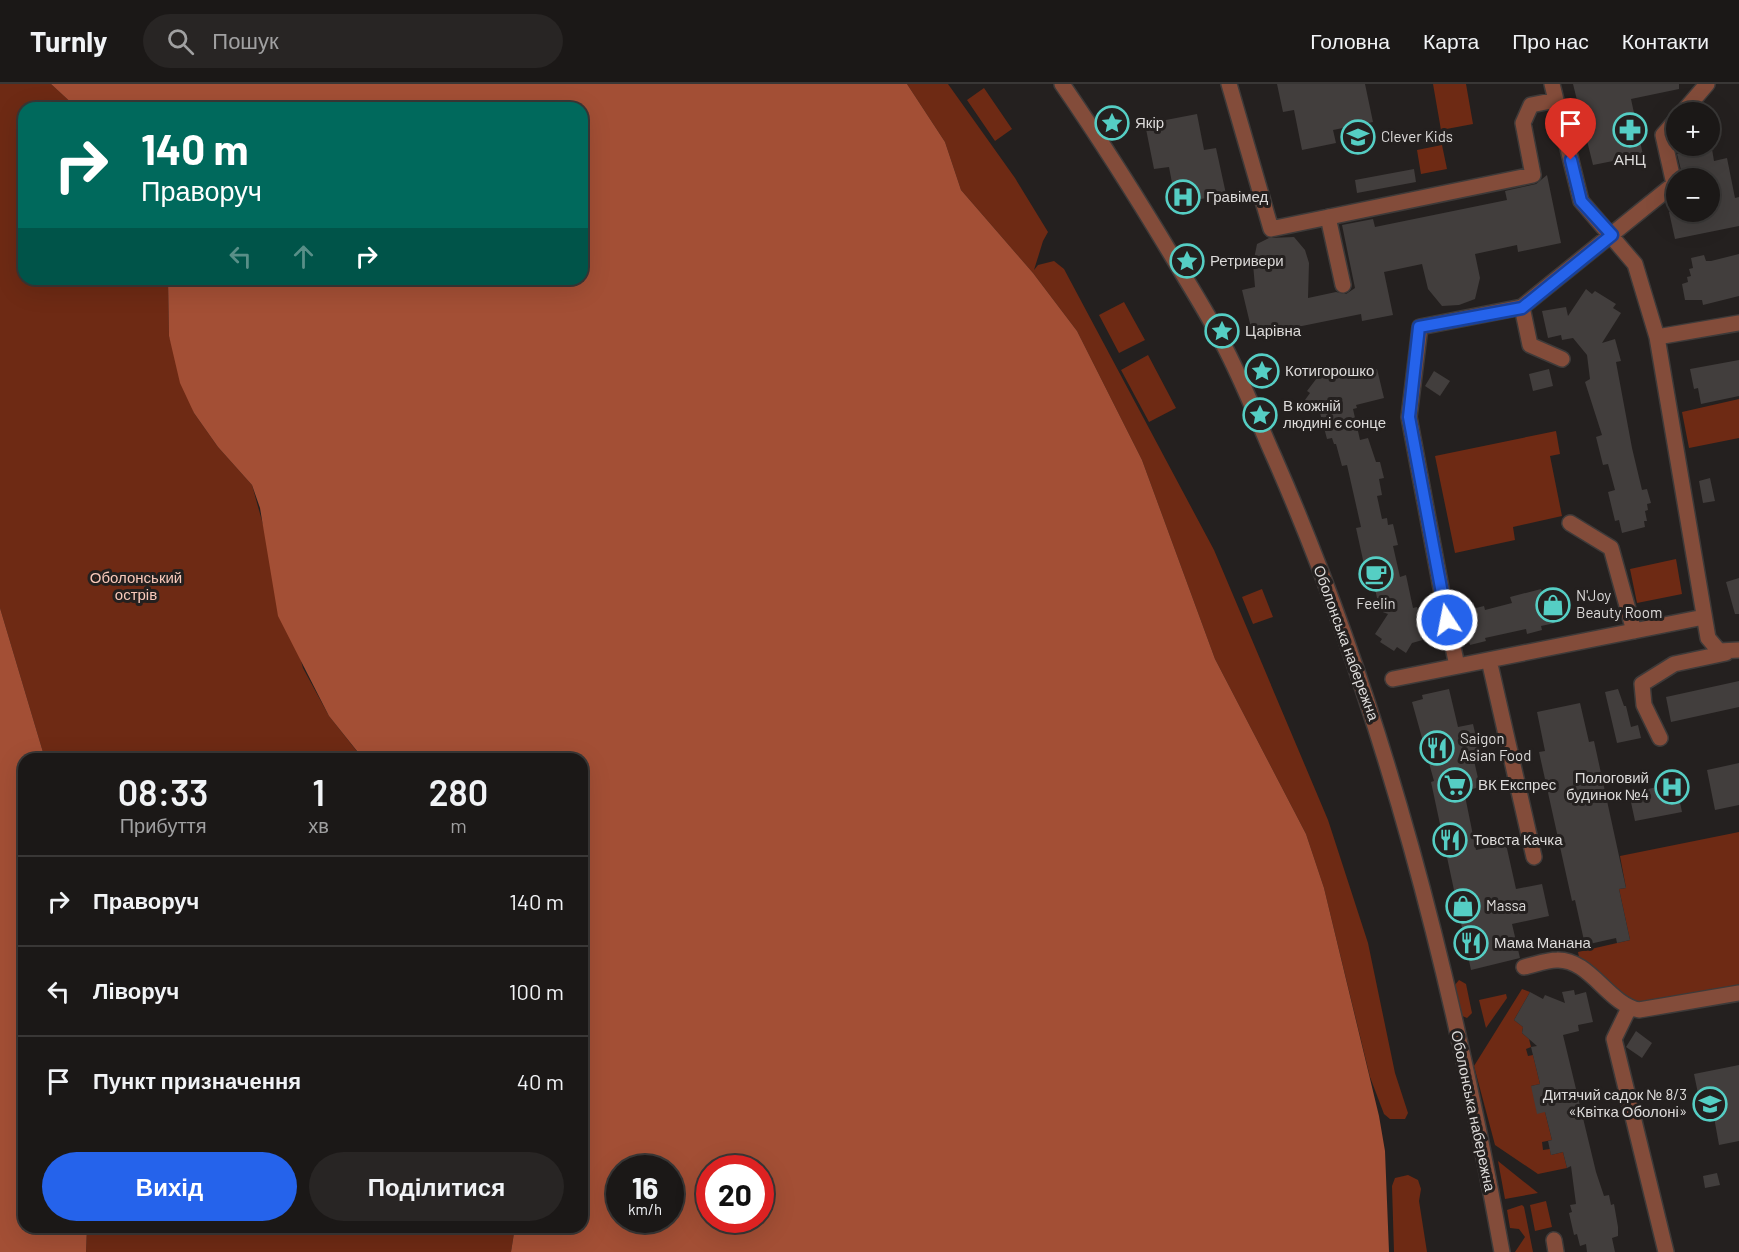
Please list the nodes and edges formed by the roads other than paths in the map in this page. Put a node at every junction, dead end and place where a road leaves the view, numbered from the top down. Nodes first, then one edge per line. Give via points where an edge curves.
1 (1062, 84) edge
2 (1229, 84) edge
3 (1552, 84) edge
4 (1707, 84) edge
5 (1556, 100) junction
6 (1692, 102) edge
7 (1666, 132) edge
8 (1666, 148) edge
9 (1668, 156) edge
10 (1328, 218) junction
11 (1612, 235) junction
12 (1343, 285) dead end
13 (1522, 308) junction
14 (1739, 323) edge
15 (1657, 337) junction
16 (1562, 359) dead end
17 (1570, 523) dead end
18 (1704, 617) junction
19 (1447, 620) tunnel mouth
20 (1634, 631) junction
21 (1452, 642) tunnel mouth
22 (1734, 651) edge
23 (1489, 660) junction
24 (1457, 666) junction
25 (1393, 679) dead end
26 (1660, 738) dead end
27 (1534, 858) dead end
28 (1524, 967) dead end
29 (1739, 993) edge
30 (1629, 1008) junction
31 (1502, 1252) edge
32 (1666, 1252) edge

1 - 31 street, Оболонська набережна via 1222,341 1298,510 1360,674 1408,833 1437,949
2 - 10 street via 1271,229
3 - 5 street
4 - 6 street
5 - 10 street via 1531,105 1523,123 1533,175
5 - 11 street via 1581,201
7 - 8 street
9 - 11 street via 1674,184
10 - 12 street
11 - 13 street
11 - 15 street via 1635,264
13 - 16 street via 1530,345
13 - 19 street via 1419,327 1409,417
14 - 15 street
15 - 18 street
17 - 20 street via 1611,548
18 - 20 street
18 - 22 street via 1713,647
20 - 23 street
21 - 24 street
22 - 26 street via 1674,664 1642,684 1644,705
23 - 24 street
23 - 27 street
24 - 25 street
28 - 30 street via 1558,960 1585,970
29 - 30 street via 1655,1008
30 - 32 street via 1614,1040

